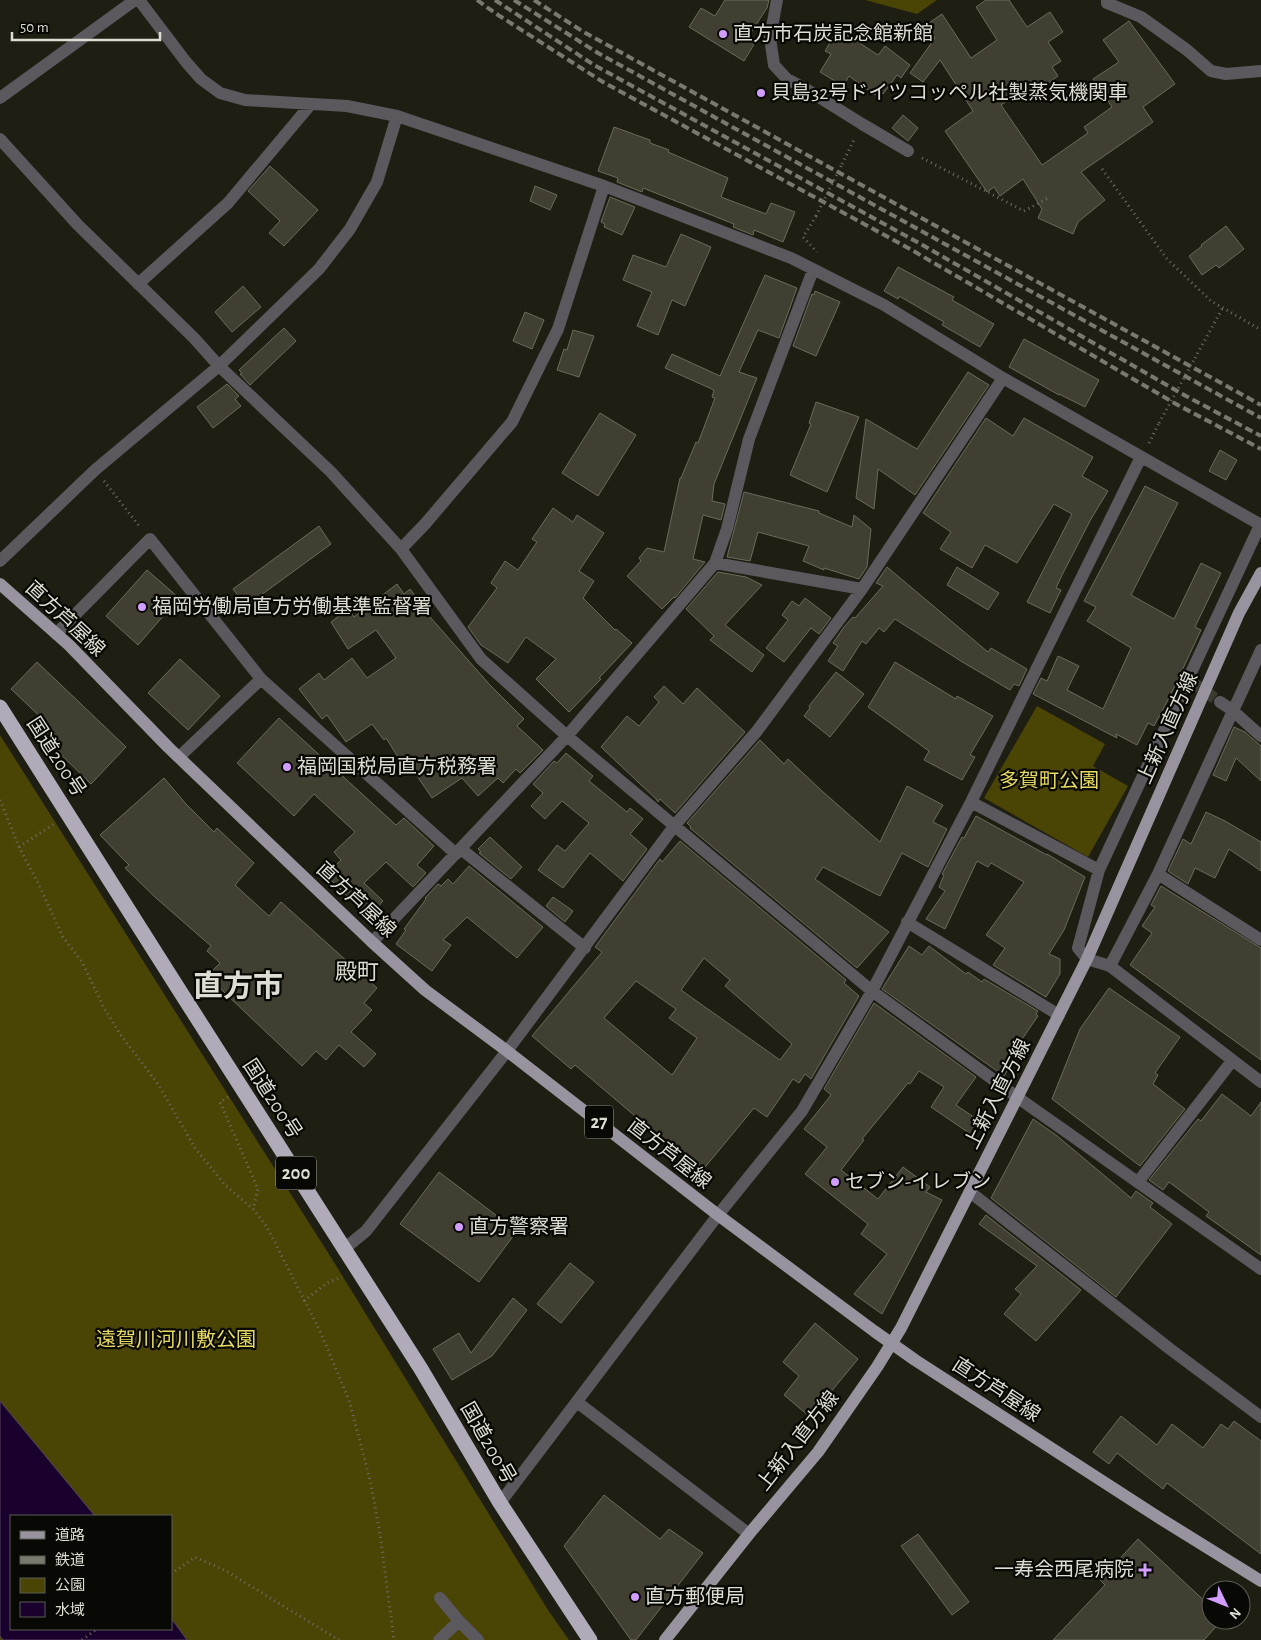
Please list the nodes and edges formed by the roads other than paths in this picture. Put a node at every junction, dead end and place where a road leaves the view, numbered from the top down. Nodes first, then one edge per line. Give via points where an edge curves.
1 (135, 0) edge
2 (140, 0) edge
3 (777, 0) edge
4 (1107, 0) edge
5 (1261, 71) edge
6 (0, 98) edge
7 (312, 104) junction
8 (397, 116) junction
9 (0, 139) edge
10 (908, 151) road end
11 (604, 186) junction
12 (812, 270) junction
13 (138, 284) junction
14 (220, 366) junction
15 (1003, 378) junction
16 (1142, 457) junction
17 (1260, 525) edge
18 (401, 548) junction
19 (0, 561) edge
20 (715, 563) junction
21 (1261, 574) edge
22 (0, 584) edge
23 (862, 590) junction
24 (56, 634) junction
25 (1261, 650) edge
26 (261, 679) junction
27 (1220, 702) tunnel mouth
28 (0, 707) edge
29 (1232, 710) junction
30 (567, 736) junction
31 (1261, 736) edge
32 (179, 757) junction
33 (971, 802) junction
34 (675, 825) junction
35 (458, 851) junction
36 (1099, 870) junction
37 (1158, 874) junction
38 (907, 922) junction
39 (1261, 940) edge
40 (372, 942) junction
41 (585, 948) junction
42 (1087, 959) junction
43 (1110, 966) junction
44 (872, 991) junction
45 (1058, 1016) junction
46 (507, 1051) junction
47 (1232, 1061) junction
48 (1261, 1082) edge
49 (1017, 1097) junction
50 (1138, 1182) junction
51 (970, 1192) junction
52 (718, 1216) junction
53 (344, 1249) junction
54 (1261, 1269) edge
55 (892, 1344) junction
56 (577, 1402) junction
57 (1261, 1417) edge
58 (500, 1503) junction
59 (749, 1534) junction
60 (1261, 1581) edge
61 (440, 1598) dead end
62 (459, 1621) junction
63 (439, 1640) edge
64 (478, 1640) edge
65 (590, 1640) edge
66 (665, 1640) edge

1 - 6 street
2 - 7 street via 186,62 220,93 245,100
3 - 10 street via 770,38 774,65 787,79
4 - 5 street via 1107,3 1141,17 1211,71 1226,74
7 - 8 street via 347,106
7 - 13 street via 228,203
8 - 11 street
8 - 14 street via 377,182 350,229 319,268
9 - 13 street via 78,226
11 - 12 street via 791,258
11 - 18 street via 558,329 512,422
12 - 15 street via 884,306
12 - 20 street via 749,439 727,529
13 - 14 street
14 - 18 street via 331,472
14 - 19 street via 95,470
15 - 16 street
15 - 23 street
16 - 17 street
16 - 33 street
17 - 36 street
18 - 30 street via 481,659
20 - 23 street
20 - 30 street
21 - 42 main road, 上新入直方線 via 1239,613
22 - 24 main road, 直方芦屋線 / 27
23 - 34 street via 757,731
24 - 26 street via 150,539
24 - 32 main road, 直方芦屋線 / 27
25 - 29 street
26 - 32 street
26 - 35 street
27 - 29 street
28 - 53 highway, 国道200号 / 200
29 - 31 street
29 - 37 street
30 - 34 street
30 - 35 street
32 - 40 main road, 直方芦屋線 / 27
33 - 36 street
33 - 38 street
34 - 41 street
34 - 44 street
35 - 40 street
35 - 41 street
36 - 42 street via 1078,948
37 - 39 street
37 - 43 street
38 - 44 street
38 - 45 street
40 - 46 main road, 直方芦屋線 / 27 via 425,990
41 - 46 street
42 - 43 street
42 - 45 main road, 上新入直方線
43 - 47 street
44 - 49 street
44 - 52 street via 802,1111
45 - 49 main road, 上新入直方線
46 - 52 main road, 直方芦屋線 / 27
46 - 53 street via 366,1231
47 - 48 street
47 - 50 street
49 - 50 street
49 - 51 main road, 上新入直方線
50 - 54 street
51 - 55 main road, 上新入直方線
51 - 57 street
52 - 55 main road, 直方芦屋線 / 27
52 - 56 street
53 - 58 highway, 国道200号 / 200 via 421,1368
55 - 59 main road, 上新入直方線 via 818,1452
55 - 60 main road, 直方芦屋線 / 27
56 - 58 street
56 - 59 street
58 - 65 highway, 国道200号 / 200
59 - 66 main road, 上新入直方線
61 - 62 street
62 - 63 street
62 - 64 street

